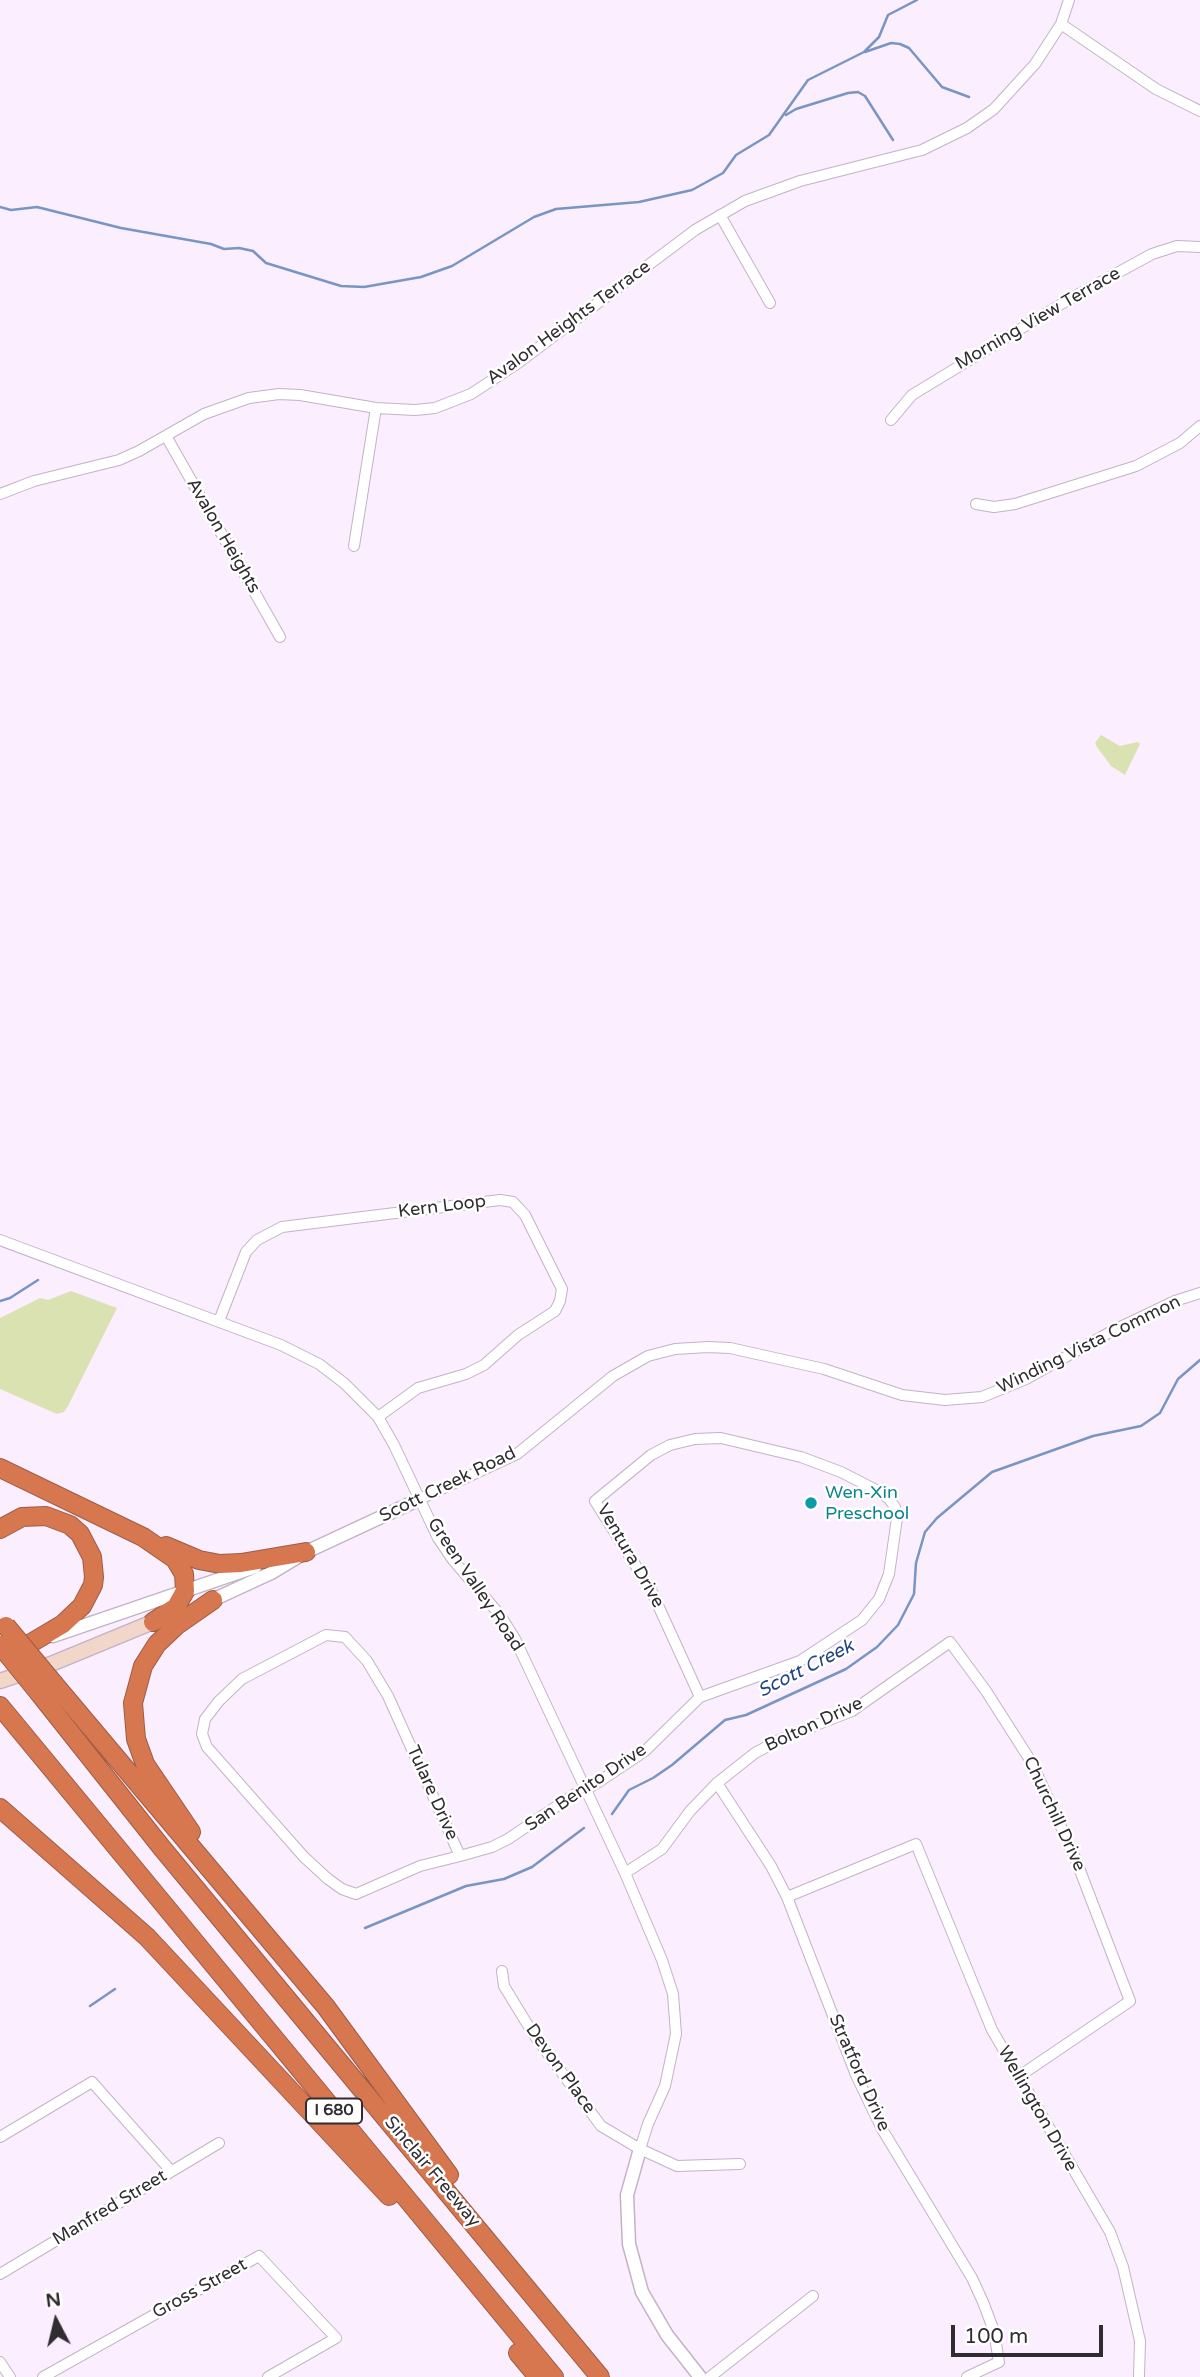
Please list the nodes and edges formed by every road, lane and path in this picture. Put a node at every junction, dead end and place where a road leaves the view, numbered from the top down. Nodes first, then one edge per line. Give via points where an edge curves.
1 (1069, 0) edge
2 (1061, 24) junction
3 (1200, 110) edge
4 (720, 215) junction
5 (1200, 247) edge
6 (770, 303) dead end
7 (376, 408) junction
8 (891, 421) dead end
9 (1200, 426) edge
10 (166, 436) junction
11 (0, 494) edge
12 (976, 504) dead end
13 (354, 546) dead end
14 (280, 637) dead end
15 (0, 1240) edge
16 (1200, 1293) edge
17 (219, 1321) junction
18 (613, 1376) joint
19 (378, 1417) junction
20 (0, 1468) edge
21 (420, 1499) junction
22 (897, 1518) joint
23 (0, 1529) edge
24 (143, 1537) junction
25 (306, 1552) junction
26 (185, 1591) junction
27 (213, 1600) junction
28 (3, 1622) edge
29 (152, 1622) junction
30 (950, 1642) joint
31 (31, 1643) junction
32 (0, 1645) edge
33 (0, 1653) edge
34 (0, 1681) edge
35 (47, 1689) junction
36 (701, 1697) junction
37 (0, 1706) edge
38 (0, 1723) edge
39 (33, 1754) junction
40 (717, 1783) junction
41 (584, 1789) junction
42 (0, 1808) edge
43 (460, 1856) junction
44 (625, 1873) junction
45 (787, 1897) junction
46 (261, 1928) junction
47 (502, 1972) dead end
48 (1018, 2077) junction
49 (0, 2137) edge
50 (219, 2143) dead end
51 (640, 2150) junction
52 (740, 2164) dead end
53 (171, 2171) junction
54 (392, 2199) junction
55 (478, 2227) junction
56 (0, 2274) edge
57 (813, 2295) dead end
58 (0, 2362) edge
59 (10, 2377) edge
60 (43, 2377) edge
61 (268, 2377) edge
62 (538, 2377) edge
63 (554, 2377) edge
64 (600, 2377) edge
65 (701, 2377) edge
66 (710, 2377) edge
67 (967, 2377) edge
68 (1139, 2377) edge

1 - 2 street, Avalon Heights Terrace
2 - 3 street via 1156,89
2 - 4 street, Avalon Heights Terrace via 1021,82 967,128 922,150 772,190
4 - 6 street
4 - 7 street, Avalon Heights Terrace via 471,394 435,408
5 - 8 street, Morning View Terrace via 1163,249 1090,288 912,395
7 - 10 street, Avalon Heights Terrace via 300,395 269,396 227,404
7 - 13 street
9 - 12 street via 1180,443 1136,466 1015,504
10 - 11 street, Avalon Heights Terrace via 119,460
10 - 14 street, Avalon Heights
15 - 17 street, Green Valley Road
16 - 18 street, Winding Vista Common via 1112,1331 1026,1379 982,1397 945,1400 902,1395 824,1369 730,1348 675,1349 648,1356
17 - 19 street, Green Valley Road via 320,1364
17 - 19 street, Kern Loop via 246,1252 257,1240 282,1227 513,1202 525,1215 562,1289 555,1311 484,1365 418,1388
18 - 21 street, Scott Creek Road via 517,1454
19 - 21 street, Green Valley Road
20 - 24 highway
21 - 25 street, Scott Creek Road
21 - 41 street, Green Valley Road via 438,1538 515,1639
22 - 36 street, San Benito Drive via 889,1574 879,1600 862,1620 800,1661
22 - 36 street, Ventura Drive via 889,1499 841,1472 722,1438 670,1445 595,1501 651,1590
23 - 31 highway via 22,1517 46,1516 70,1525 92,1557 93,1585 82,1606
24 - 25 highway via 220,1564
24 - 26 highway via 175,1559 184,1574
25 - 26 street, Scott Creek Road
25 - 27 street, Scott Creek Road
26 - 29 highway via 176,1606
26 - 31 street, Scott Creek Road
27 - 29 street, Scott Creek Road
27 - 46 highway via 167,1633 142,1666 133,1703 134,1728 151,1775
28 - 35 highway, bridge
29 - 34 main road, Scott Creek Road
30 - 40 street, Bolton Drive via 852,1711 783,1738
30 - 48 street, Churchill Drive via 1032,1763 1076,1860 1130,2001
31 - 33 main road, Scott Creek Road
32 - 35 highway, I 680, bridge
35 - 46 highway
35 - 55 highway, Sinclair Freeway / I 680 via 162,1848
36 - 41 street, San Benito Drive via 645,1751
37 - 39 highway, I 680
38 - 39 highway, I 680
39 - 54 highway, I 680
39 - 63 highway, I 680 via 115,1843
40 - 44 street, Bolton Drive via 662,1849
40 - 45 street, Stratford Drive
41 - 43 street, San Benito Drive via 508,1839
41 - 44 street, Green Valley Road
42 - 54 highway via 147,1937
43 - 43 street, Tulare Drive via 419,1866 356,1894 342,1889 304,1857 207,1747 202,1734 205,1719 242,1679 326,1634 345,1637 367,1661 388,1696
44 - 51 street, Green Valley Road via 662,1959 673,1994 676,2035 665,2086
45 - 48 street, Wellington Drive via 916,1844 992,2030
45 - 67 street, Stratford Drive via 856,2075 882,2129 972,2278 993,2331 999,2362
46 - 55 highway via 374,2070 460,2192
47 - 51 street, Devon Place via 504,1986 532,2032 601,2126
48 - 68 street, Wellington Drive via 1110,2232 1138,2330
49 - 53 street via 92,2082
50 - 53 street, Manfred Street
51 - 52 street, Devon Place via 677,2166
51 - 65 street via 627,2195 629,2244 642,2292 667,2335
53 - 56 street, Manfred Street
54 - 62 highway, I 680
55 - 64 highway, Sinclair Freeway / I 680
57 - 66 street
58 - 59 street
60 - 61 street, Gross Street via 259,2256 336,2338

